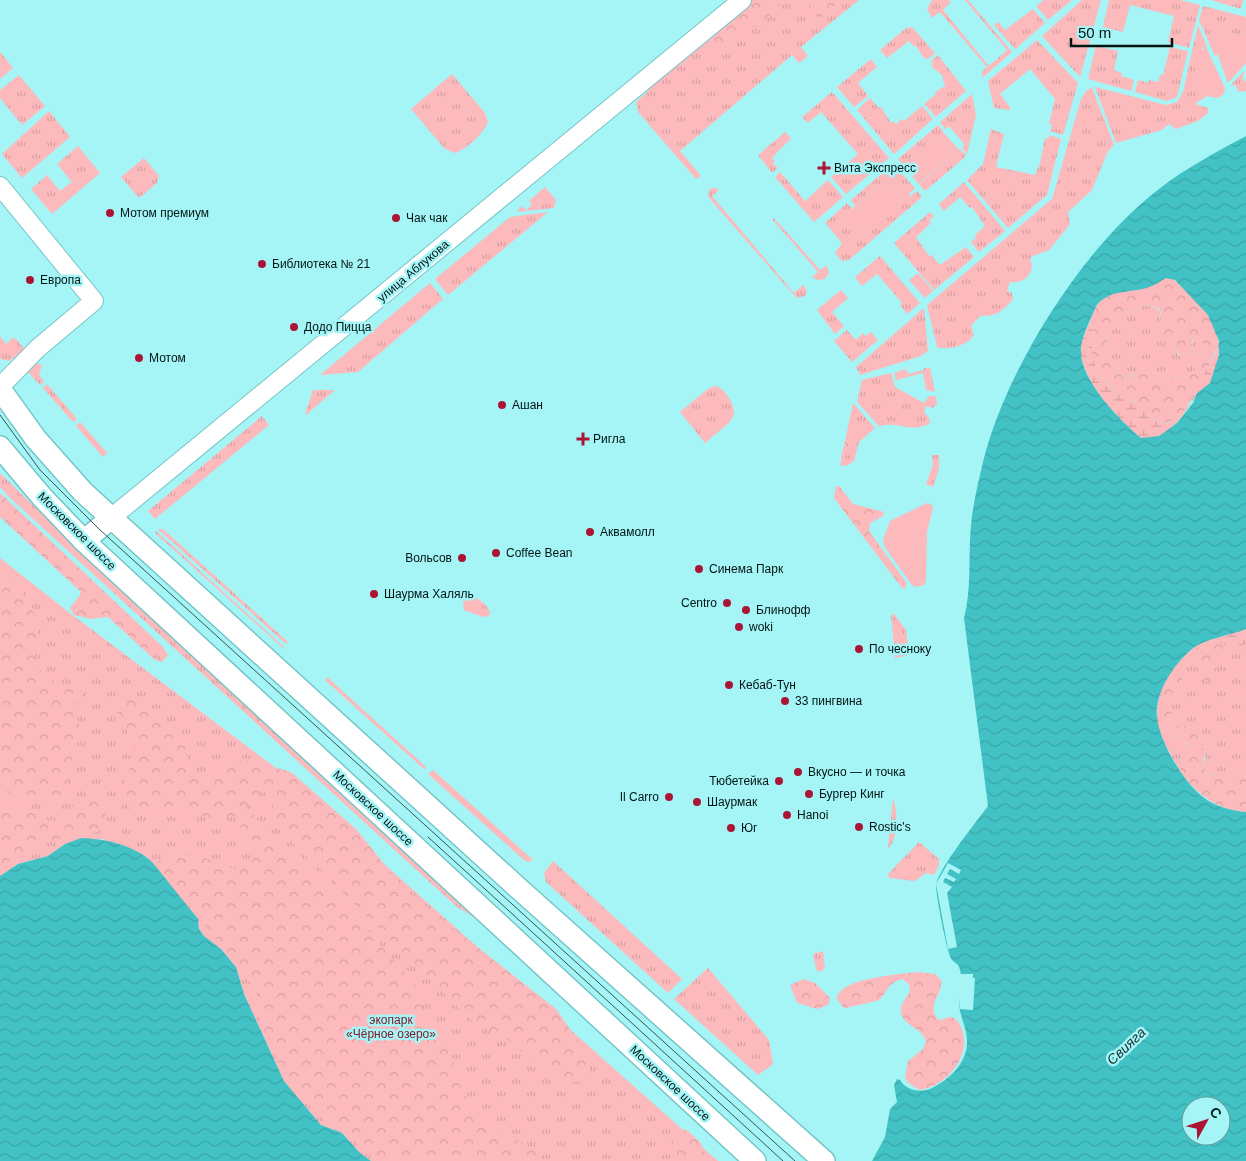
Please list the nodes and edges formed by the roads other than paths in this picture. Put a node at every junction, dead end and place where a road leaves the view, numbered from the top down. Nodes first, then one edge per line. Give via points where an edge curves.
1 (742, 0) edge
2 (0, 186) edge
3 (0, 388) edge
4 (0, 447) edge
5 (111, 518) junction
6 (84, 541) junction
7 (755, 1161) edge
8 (824, 1161) edge

1 - 5 street, улица Аблукова
2 - 3 street via 94,301 38,348
3 - 5 main road via 51,458
4 - 6 main road, Московское шоссе
5 - 6 main road, улица Аблукова
5 - 8 main road
6 - 7 main road, Московское шоссе

